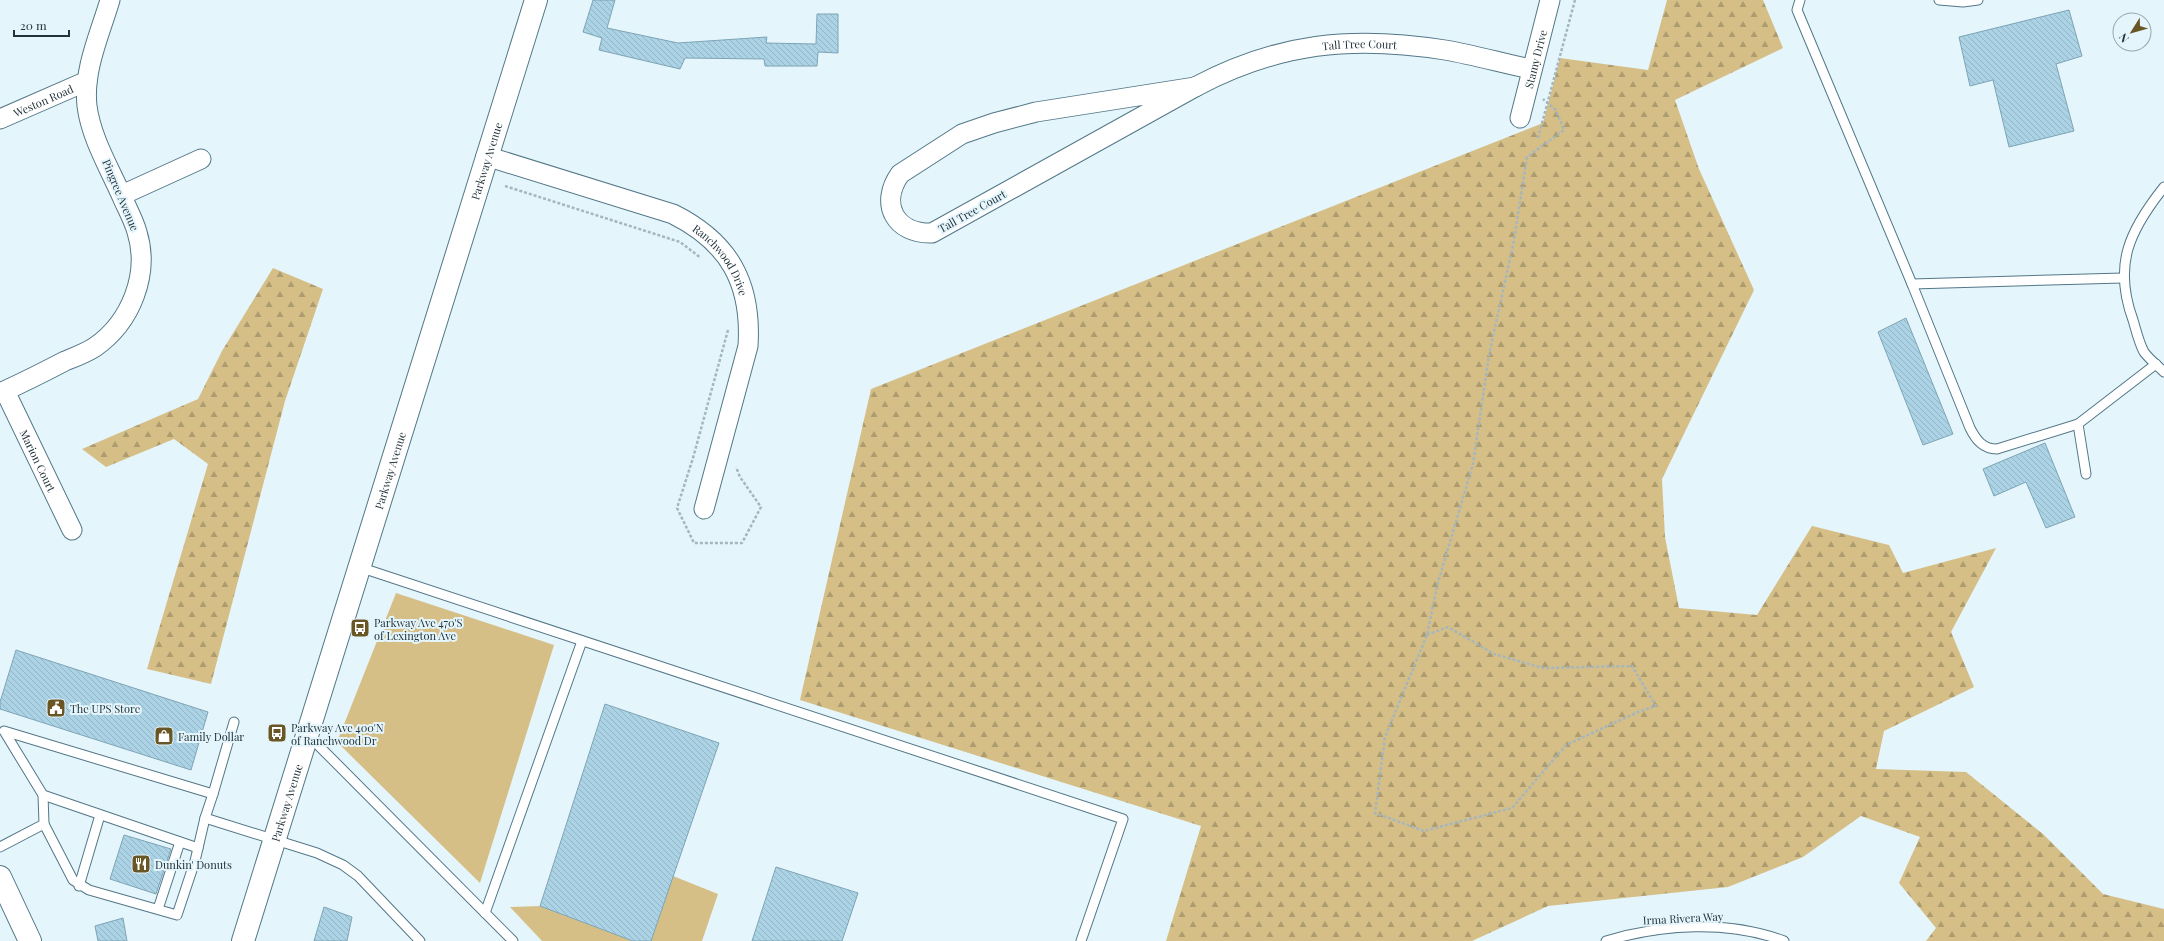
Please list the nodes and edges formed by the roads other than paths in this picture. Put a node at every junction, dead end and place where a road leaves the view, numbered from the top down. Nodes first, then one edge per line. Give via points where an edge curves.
1 (110, 0) edge
2 (536, 0) edge
3 (1550, 0) edge
4 (1800, 0) edge
5 (1938, 0) edge
6 (1978, 0) edge
7 (1529, 78) junction
8 (87, 80) junction
9 (1194, 87) junction
10 (1520, 118) dead end
11 (0, 120) edge
12 (486, 156) junction
13 (200, 159) dead end
14 (2164, 187) edge
15 (122, 195) junction
16 (2123, 278) junction
17 (1912, 284) junction
18 (2156, 364) junction
19 (2164, 372) edge
20 (3, 392) edge
21 (2078, 424) junction
22 (2086, 474) dead end
23 (704, 509) dead end
24 (72, 530) dead end
25 (359, 567) junction
26 (582, 640) junction
27 (234, 722) dead end
28 (307, 734) junction
29 (213, 794) junction
30 (43, 795) junction
31 (100, 815) junction
32 (205, 818) junction
33 (44, 824) junction
34 (274, 841) junction
35 (180, 842) junction
36 (0, 847) edge
37 (198, 848) junction
38 (0, 877) edge
39 (79, 886) junction
40 (158, 909) junction
41 (485, 913) junction
42 (414, 939) edge
43 (30, 941) edge
44 (243, 941) edge
45 (512, 941) edge
46 (1081, 941) edge
47 (1606, 941) edge
48 (1784, 941) edge

1 - 8 street, Pingree Avenue
2 - 12 main road, Parkway Avenue
3 - 7 street, Stamy Drive
4 - 17 lane via 1797,10
5 - 6 lane
7 - 9 street, Tall Tree Court via 1438,49 1363,42 1284,51 1252,61
7 - 10 street, Stamy Drive
8 - 11 street, Weston Road
8 - 15 street, Pingree Avenue via 87,106 92,129
9 - 9 street, Tall Tree Court via 1036,112 994,122 962,134 900,174 893,184 891,208 897,221 908,229 919,233 932,233
12 - 23 street, Ranchwood Drive via 672,214 691,223 710,237 726,255 740,278 747,300 750,323 748,346
12 - 25 main road, Parkway Avenue
13 - 15 street
14 - 16 lane via 2143,214 2129,245
15 - 20 street, Pingree Avenue via 138,232 141,253 141,273 136,294 127,314 113,332 95,347
16 - 17 lane
16 - 18 lane via 2128,308 2144,352
17 - 21 lane via 1970,428 1981,445 1988,449 1997,449
18 - 19 lane
18 - 21 lane
20 - 24 street, Marion Court
21 - 22 lane
25 - 26 lane
25 - 28 main road, Parkway Avenue
26 - 41 lane
26 - 46 lane via 1123,819
27 - 29 lane
28 - 34 main road, Parkway Avenue
28 - 41 lane
29 - 30 lane via 4,731
29 - 32 lane
30 - 31 lane
30 - 33 lane
31 - 35 lane
31 - 39 lane
32 - 34 lane
32 - 37 lane
33 - 36 lane
33 - 39 lane via 73,880
34 - 42 lane via 343,864 358,876
34 - 44 main road, Parkway Avenue
35 - 37 lane
35 - 40 lane
37 - 40 lane via 177,915
38 - 43 main road
39 - 40 lane
41 - 45 lane
47 - 48 lane, Irma Rivera Way via 1627,934 1699,927 1730,928 1766,934

